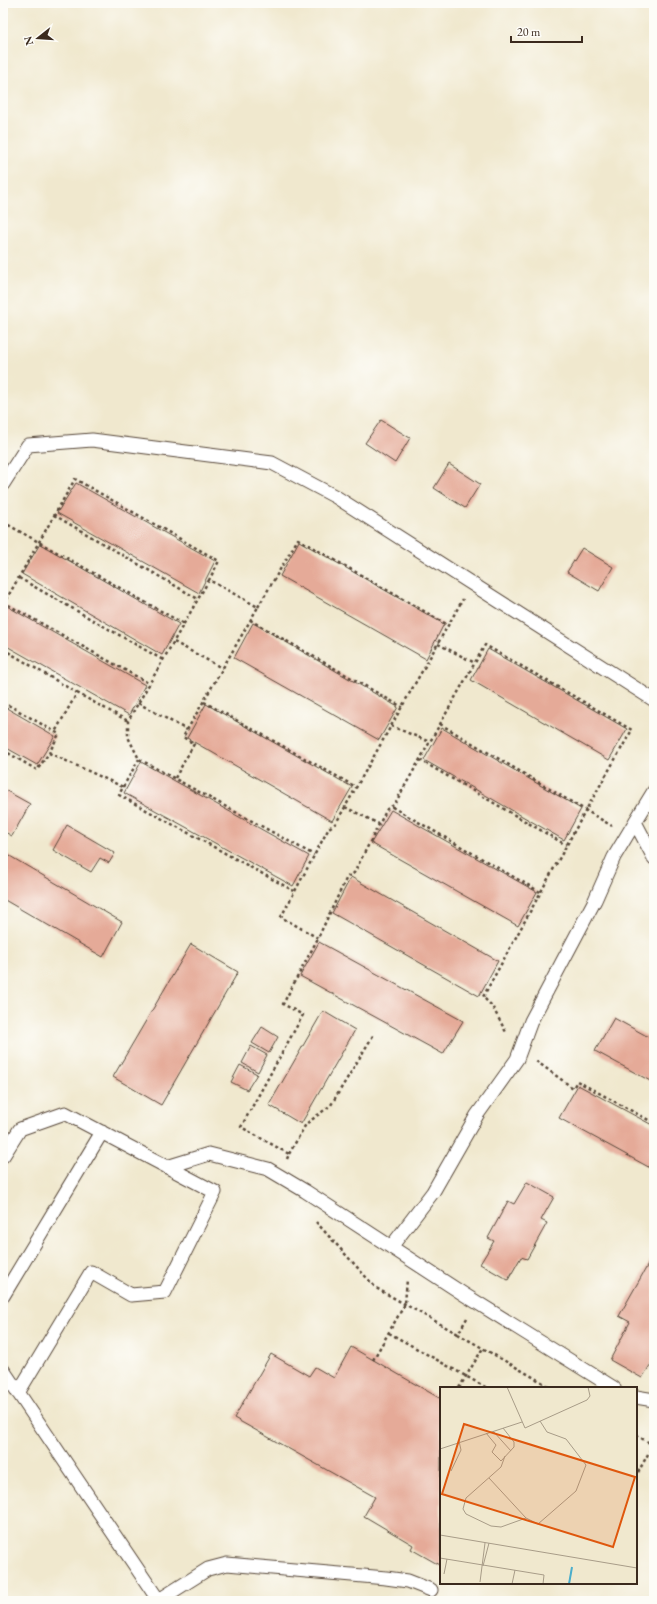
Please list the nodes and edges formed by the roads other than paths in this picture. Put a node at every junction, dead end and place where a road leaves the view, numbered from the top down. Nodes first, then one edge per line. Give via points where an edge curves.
1 (3, 484) edge
2 (654, 700) edge
3 (654, 791) edge
4 (636, 822) junction
5 (654, 858) edge
6 (102, 1132) junction
7 (3, 1156) edge
8 (167, 1167) junction
9 (391, 1247) junction
10 (3, 1296) edge
11 (3, 1370) edge
12 (612, 1387) edge
13 (18, 1393) junction
14 (637, 1397) edge
15 (654, 1400) edge
16 (431, 1590) dead end
17 (159, 1601) edge

1 - 2 lane via 28,445 92,440 272,463 336,497
3 - 4 lane
4 - 5 lane
4 - 9 lane via 614,858 595,900 531,1020 517,1059 477,1114 433,1192
6 - 7 lane via 65,1113 20,1129
6 - 8 lane
6 - 10 lane
8 - 9 lane via 209,1154 268,1170
8 - 13 lane via 215,1192 165,1292 131,1294 91,1272
9 - 12 lane
11 - 13 lane
13 - 17 lane
14 - 15 lane
16 - 17 lane via 408,1581 386,1578 228,1564 208,1569

